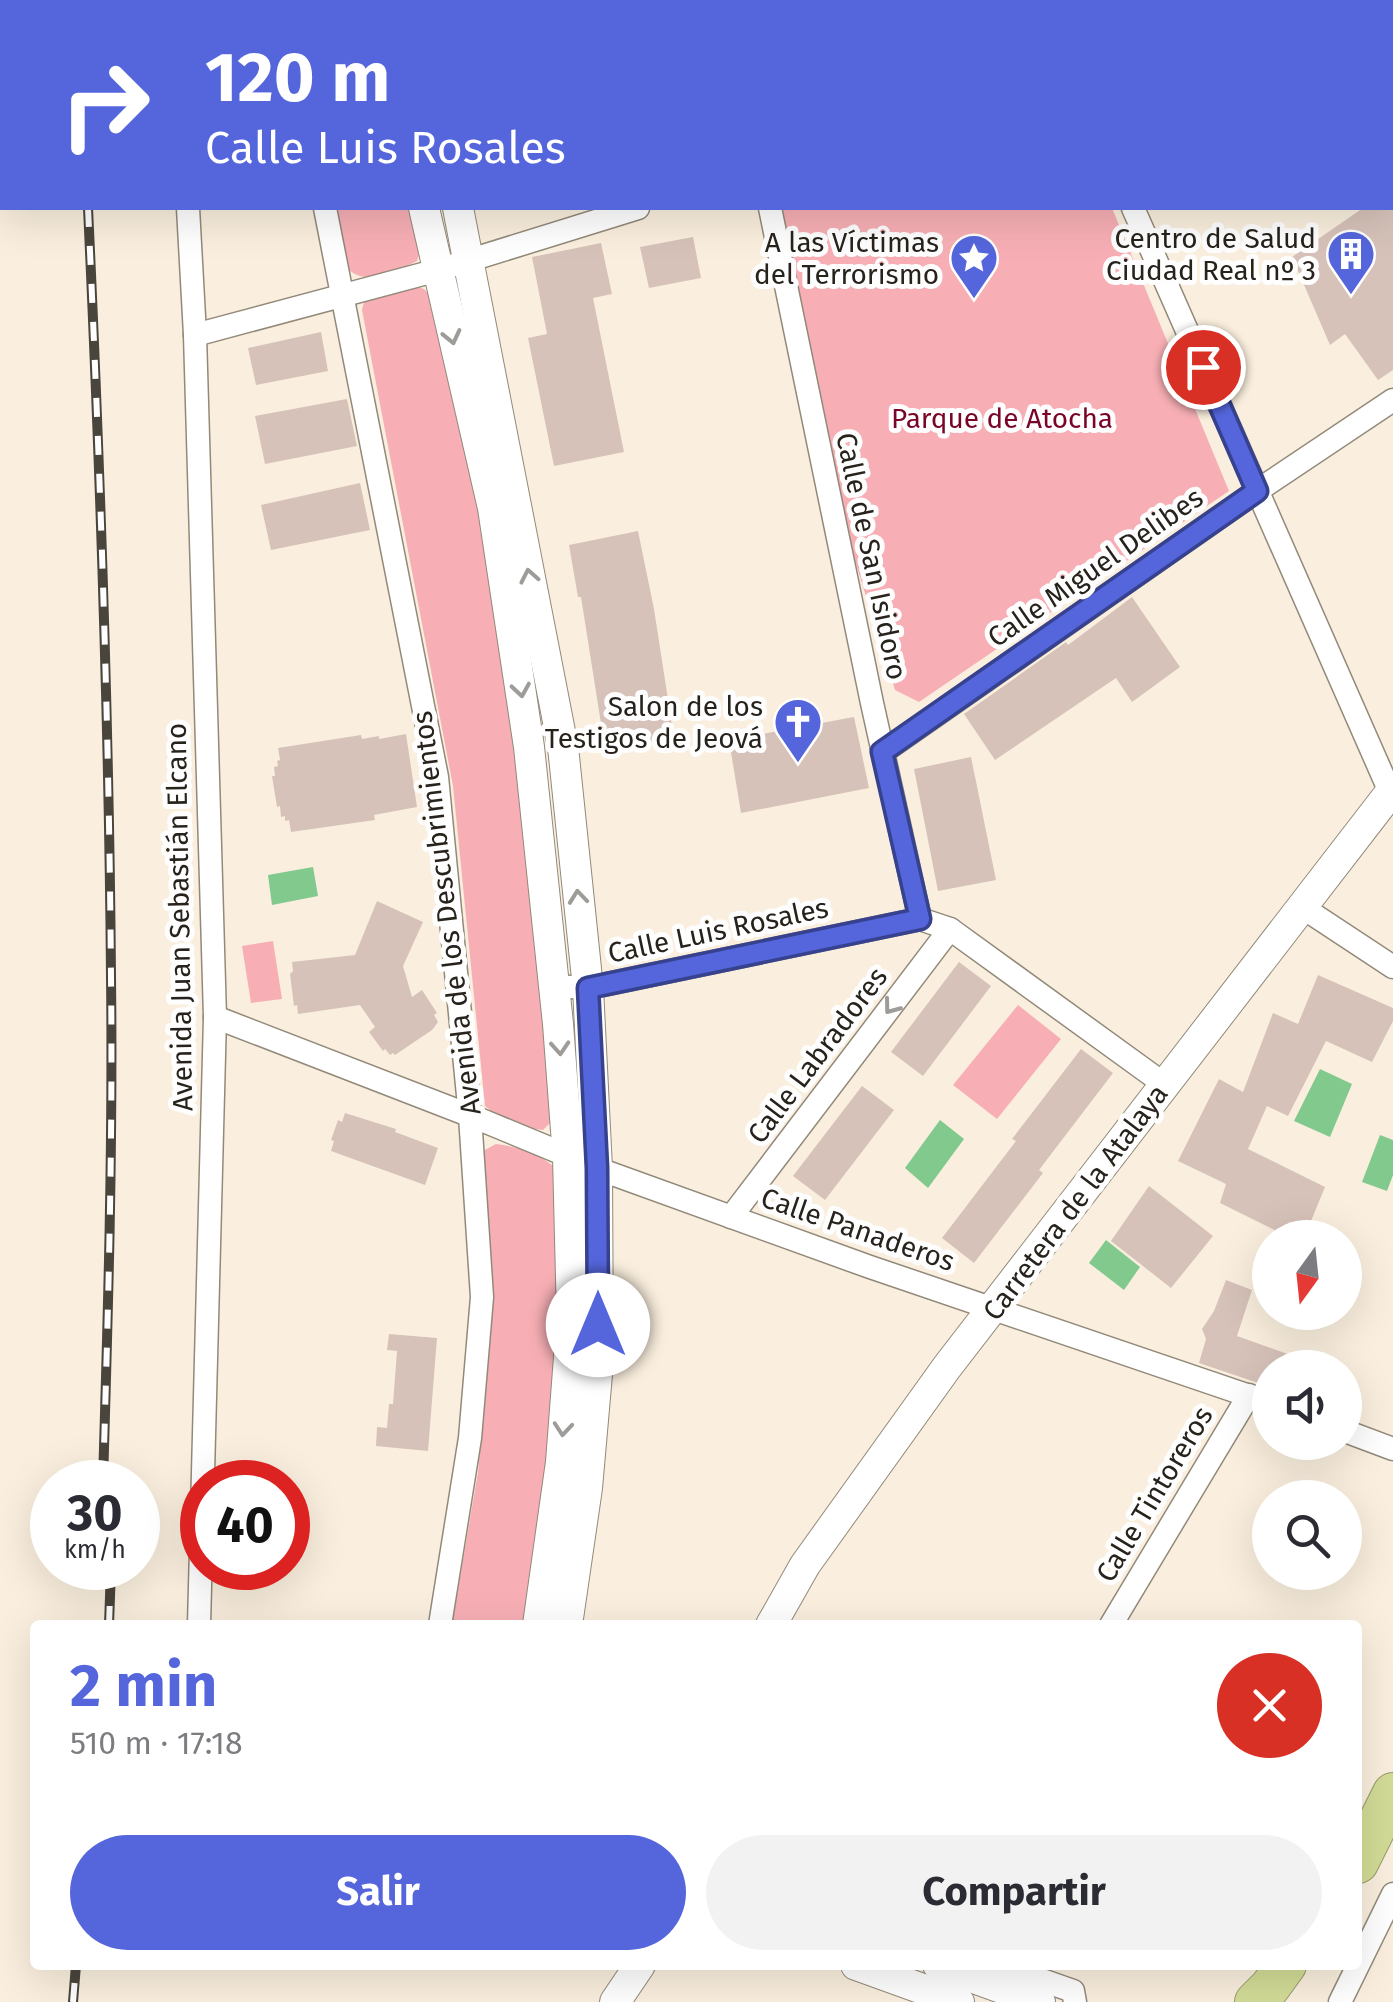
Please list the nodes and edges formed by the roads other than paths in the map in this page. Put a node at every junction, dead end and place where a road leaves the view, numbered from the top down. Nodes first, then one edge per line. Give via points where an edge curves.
1 (188, 210) edge
2 (325, 210) edge
3 (424, 210) edge
4 (458, 210) edge
5 (631, 210) edge
6 (770, 210) edge
7 (1134, 210) edge
8 (467, 260) junction
9 (438, 270) junction
10 (344, 295) junction
11 (195, 335) junction
12 (1393, 400) edge
13 (1257, 491) junction
14 (882, 752) junction
15 (1391, 790) edge
16 (1302, 907) junction
17 (920, 919) junction
18 (950, 929) junction
19 (1393, 967) edge
20 (554, 986) junction
21 (588, 988) junction
22 (215, 1017) junction
23 (1164, 1084) junction
24 (470, 1116) junction
25 (568, 1156) junction
26 (597, 1168) junction
27 (732, 1217) junction
28 (994, 1308) junction
29 (1252, 1396) edge
30 (1252, 1411) edge
31 (1362, 1437) edge
32 (1393, 1449) edge
33 (200, 1620) edge
34 (441, 1620) edge
35 (539, 1620) edge
36 (568, 1620) edge
37 (774, 1620) edge
38 (1114, 1620) edge
39 (1393, 1766) edge
40 (1393, 1793) edge
41 (1362, 1824) edge
42 (1362, 1856) edge
43 (1393, 1894) edge
44 (1362, 1957) edge
45 (615, 1970) edge
46 (636, 1970) edge
47 (870, 1970) edge
48 (952, 1970) edge
49 (1013, 1970) edge
50 (1282, 1970) edge
51 (1309, 1970) edge
52 (1356, 1970) edge
53 (614, 2002) edge
54 (959, 2002) edge
55 (1040, 2002) edge
56 (1075, 2002) edge
57 (1255, 2002) edge
58 (1295, 2002) edge
59 (1340, 2002) edge

1 - 11 street, Avenida Juan Sebastián Elcano
2 - 10 street, Avenida de los Descubrimientos
3 - 9 street
4 - 8 street
5 - 8 street
6 - 14 street, Calle de San Isidoro
7 - 13 street
8 - 9 street
21 -> 8 street via 563,747
9 - 10 street
9 -> 20 street via 493,508 529,747
10 - 11 street
10 - 24 street, Avenida de los Descubrimientos via 436,777
11 - 22 street, Avenida Juan Sebastián Elcano
12 - 13 street, Calle Miguel Delibes
13 - 14 street, Calle Miguel Delibes
13 - 15 street
14 - 17 street, Calle de San Isidoro
15 - 16 street, Carretera de la Atalaya
16 - 19 street
16 - 23 street, Carretera de la Atalaya
17 - 18 street
17 - 21 street, Calle Luis Rosales
18 - 23 street
18 -> 27 street, Calle Labradores
20 - 21 street, Calle Luis Rosales
20 -> 25 street
21 - 26 street
22 - 24 street, Calle Panaderos
22 - 33 street, Avenida Juan Sebastián Elcano
23 - 28 street, Carretera de la Atalaya
24 - 25 street, Calle Panaderos
24 - 34 street, Avenida de los Descubrimientos via 482,1297 470,1438
25 - 26 street, Calle Panaderos
25 -> 35 street via 572,1318
26 - 27 street, Calle Panaderos
26 - 36 street via 598,1364
27 - 28 street, Calle Panaderos
28 - 29 street, Calle Panaderos
28 - 37 street, Carretera de la Atalaya via 879,1460
30 - 38 street, Calle Tintoreros
31 - 32 street
39 - 41 highway
40 - 42 highway
43 - 44 street
45 - 53 street
46 - 53 street
47 - 54 street
48 - 55 street
49 - 56 street via 1074,1991
50 - 57 highway
51 - 58 highway
52 - 59 street

